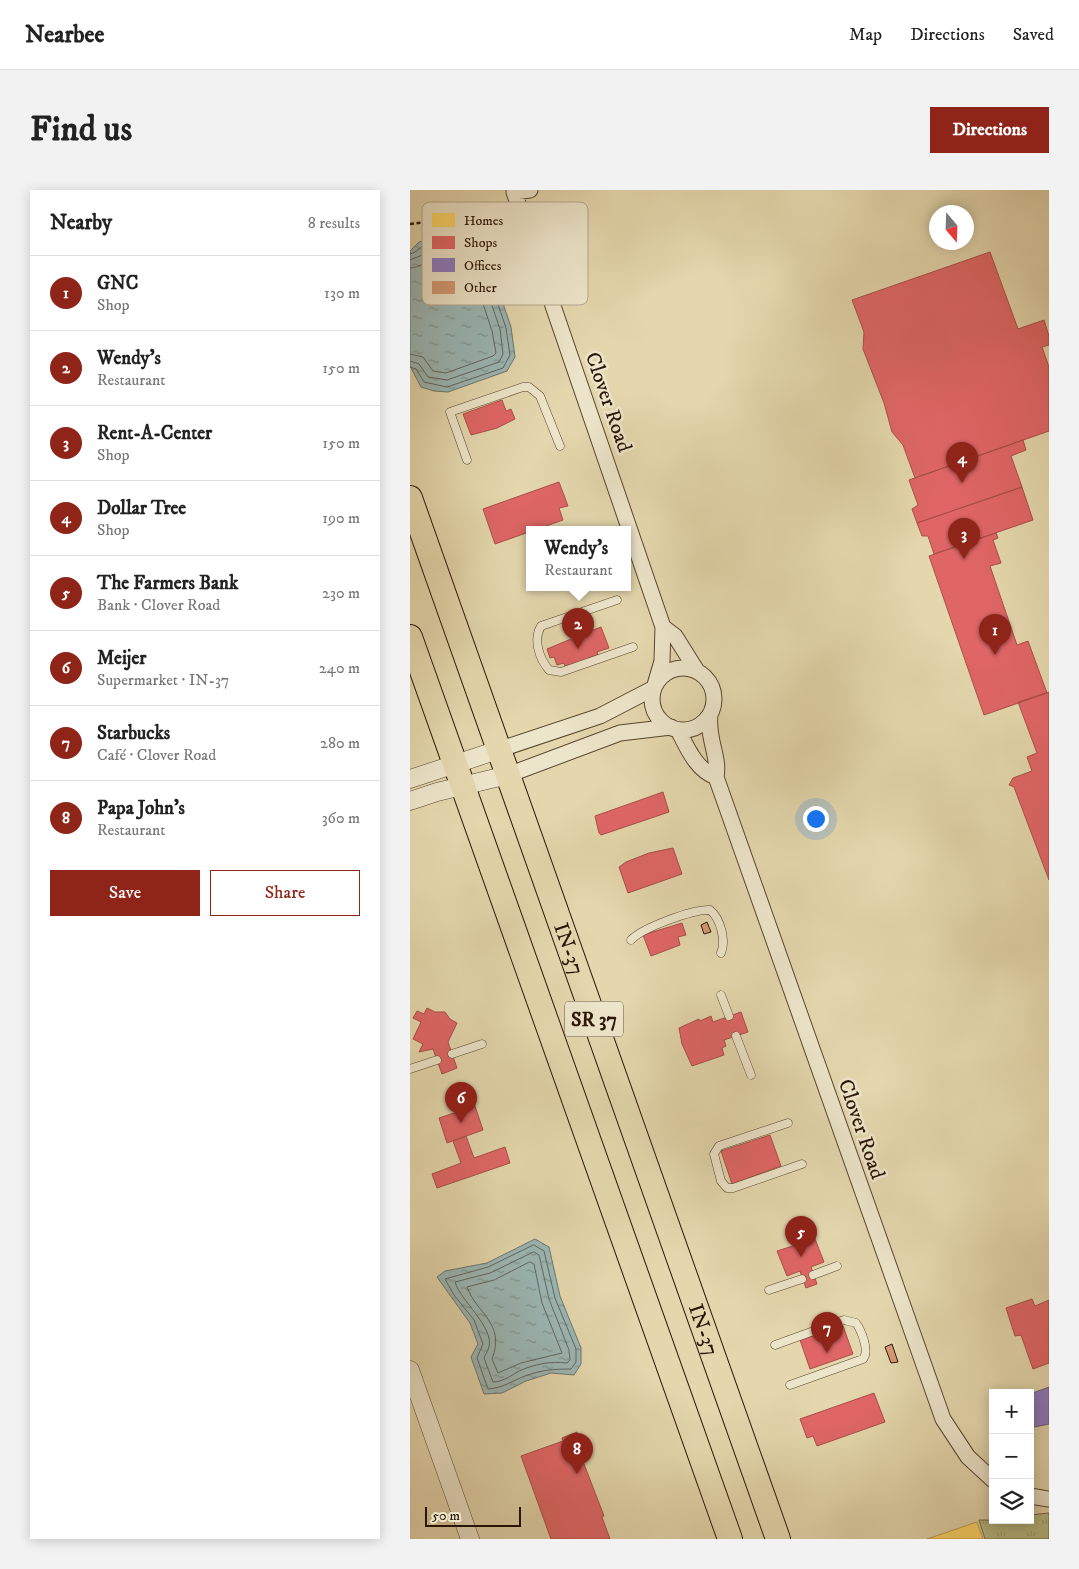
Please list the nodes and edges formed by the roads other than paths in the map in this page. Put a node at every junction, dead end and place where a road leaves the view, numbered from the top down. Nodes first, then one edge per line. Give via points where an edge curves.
1 (530, 190) edge
2 (517, 202) edge
3 (553, 305) edge
4 (560, 446) dead end
5 (467, 460) dead end
6 (410, 498) edge
7 (628, 526) edge
8 (631, 534) edge
9 (617, 600) dead end
10 (663, 627) junction
11 (410, 637) edge
12 (633, 646) dead end
13 (697, 671) junction
14 (655, 687) junction
15 (710, 716) junction
16 (674, 729) junction
17 (498, 750) junction
18 (459, 775) junction
19 (508, 775) junction
20 (716, 777) junction
21 (410, 779) edge
22 (410, 801) edge
23 (631, 940) dead end
24 (721, 953) dead end
25 (721, 995) dead end
26 (729, 1016) dead end
27 (736, 1036) dead end
28 (482, 1044) dead end
29 (452, 1054) dead end
30 (437, 1060) dead end
31 (410, 1069) edge
32 (750, 1075) dead end
33 (788, 1123) dead end
34 (802, 1164) dead end
35 (837, 1266) dead end
36 (813, 1275) dead end
37 (802, 1279) dead end
38 (769, 1290) dead end
39 (775, 1345) dead end
40 (410, 1370) edge
41 (790, 1385) dead end
42 (992, 1479) edge
43 (1034, 1497) edge
44 (1049, 1499) edge
45 (470, 1539) edge
46 (730, 1539) edge
47 (778, 1539) edge

1 - 2 street, Clover Road via 514,192
3 - 7 street, Clover Road
4 - 5 lane via 540,396 529,387 523,387 450,412
6 - 17 highway, IN-37 / SR 37
8 - 10 street, Clover Road
9 - 12 lane via 541,626 536,638 543,663 549,670 561,672
10 - 13 street, Clover Road via 675,636
10 - 14 street, Clover Road via 662,661
11 - 18 highway, SR 37
13 - 14 street via 678,668 661,677
13 - 15 street via 712,686 714,696
14 - 16 street via 652,698 657,716
14 - 17 street via 600,716
15 - 16 street via 692,729
15 - 20 street, Clover Road via 709,736 718,767
16 - 19 street via 620,733
16 - 20 street via 701,768
17 - 18 street
17 - 19 highway, IN-37 / SR 37
18 - 19 street
18 - 21 street
18 - 22 street
18 - 46 highway, SR 37
19 - 47 highway, IN-37 / SR 37
20 - 42 street, Clover Road via 944,1419 968,1457
23 - 24 lane via 639,932 697,911 710,910 724,941
25 - 26 lane
27 - 32 lane
28 - 29 lane
30 - 31 lane
33 - 34 lane via 720,1146 714,1154 721,1181 727,1188 732,1188
35 - 36 lane
37 - 38 lane
39 - 41 lane via 844,1320 856,1323 860,1332 866,1351 863,1359
40 - 45 street
43 - 44 street

